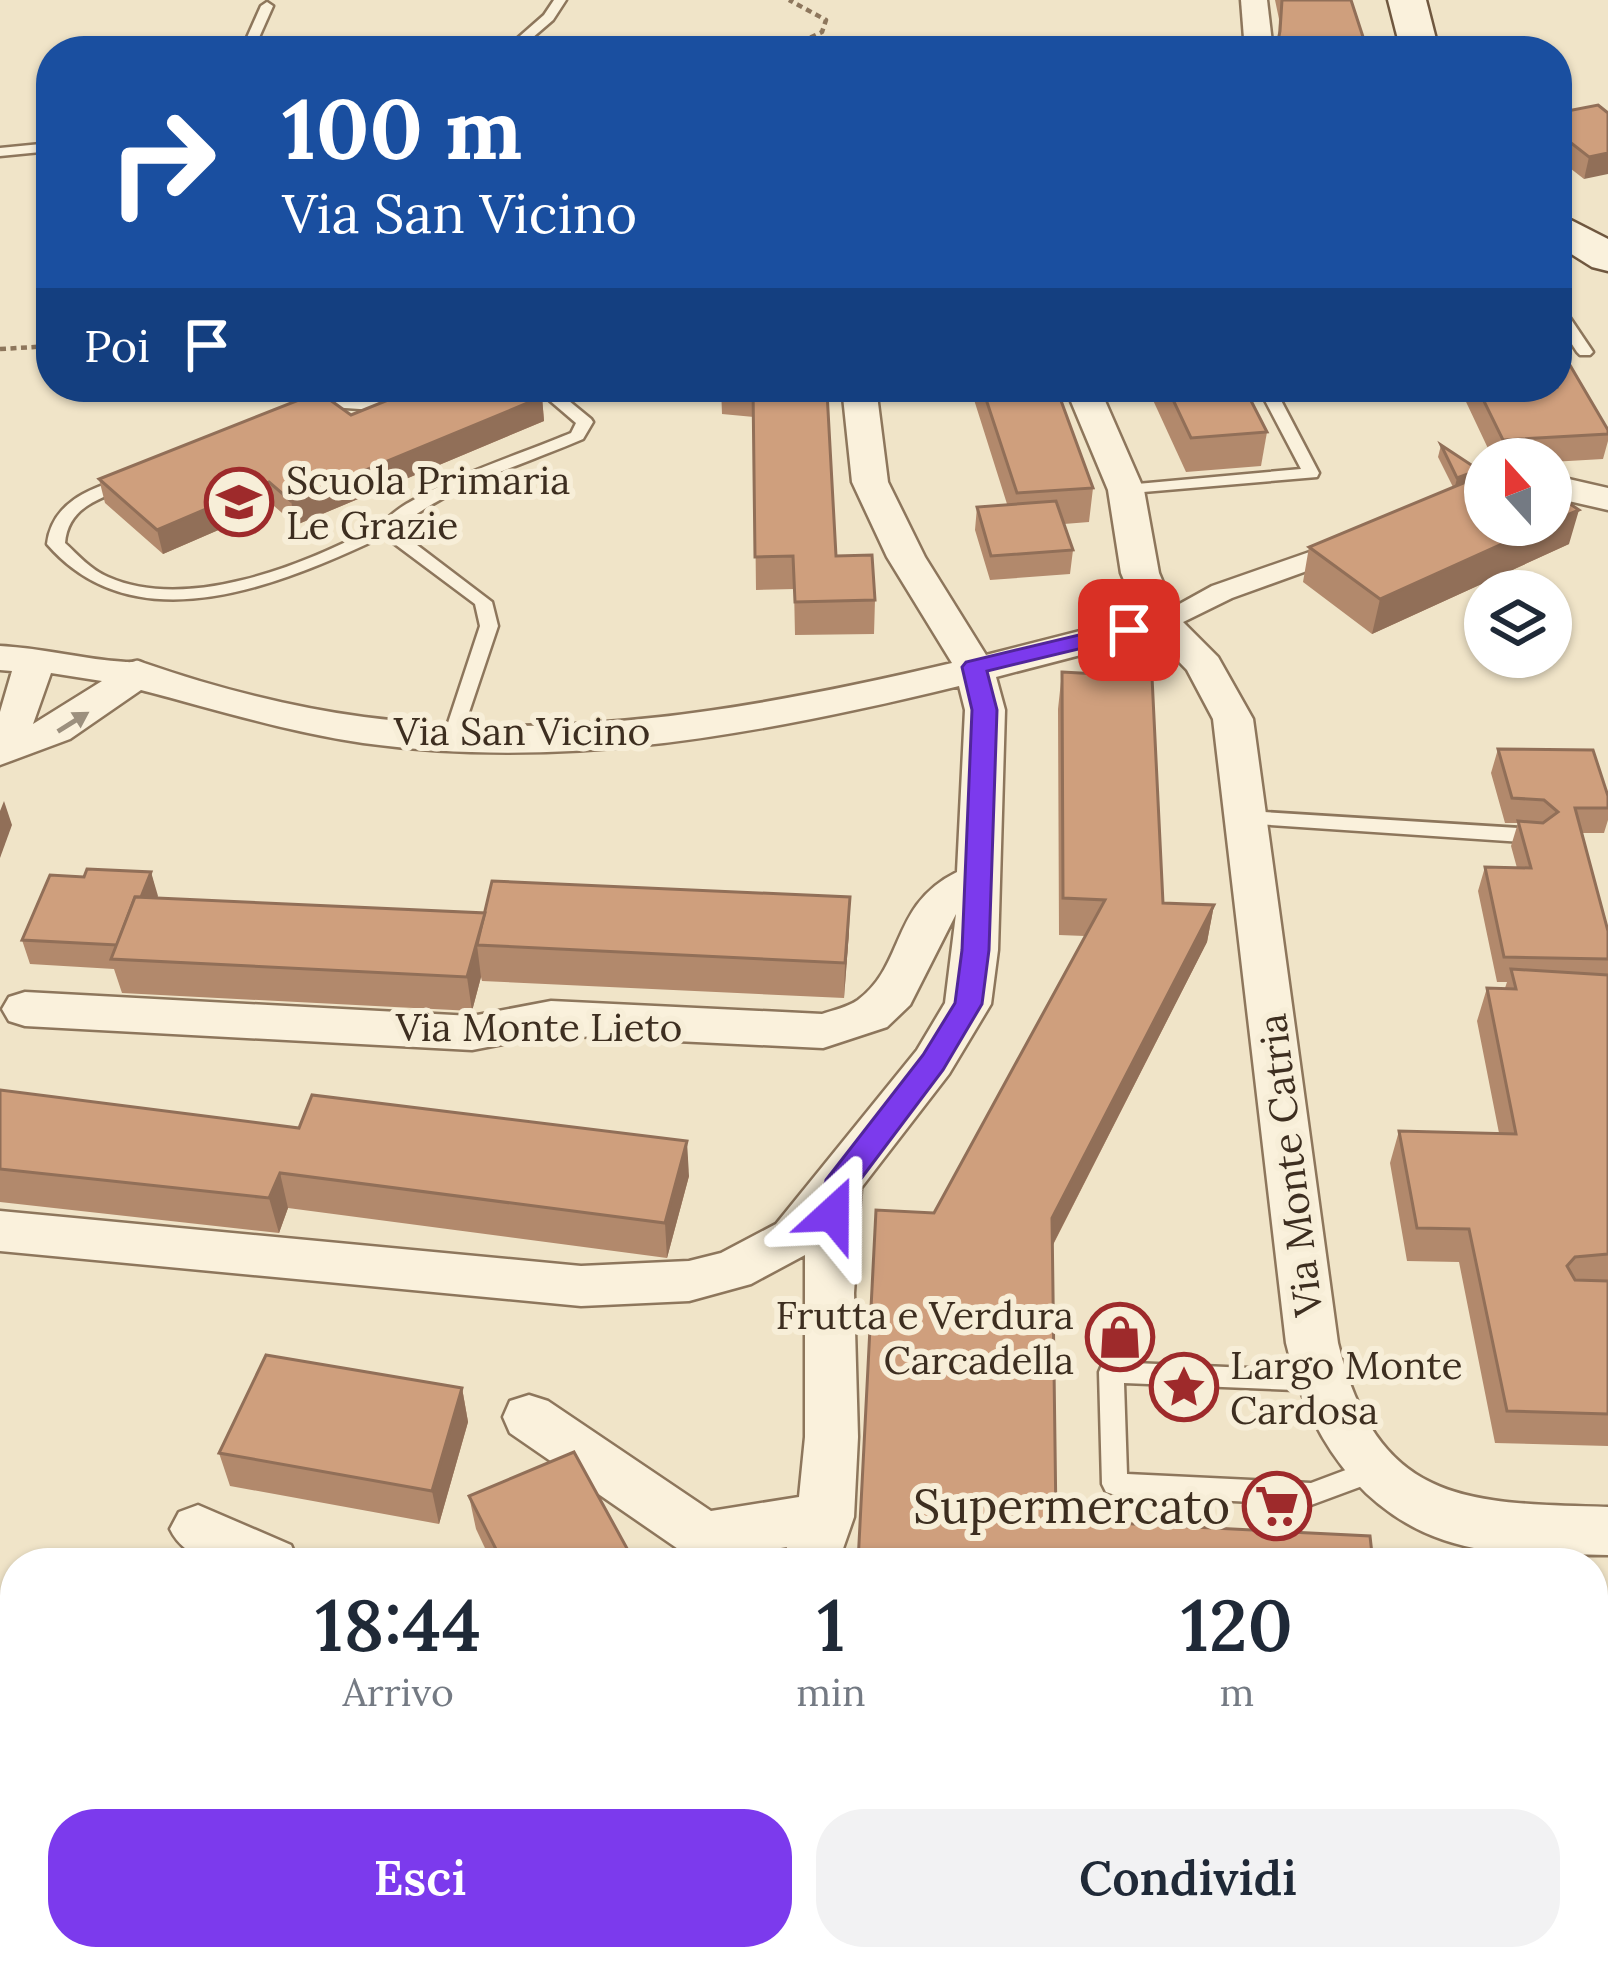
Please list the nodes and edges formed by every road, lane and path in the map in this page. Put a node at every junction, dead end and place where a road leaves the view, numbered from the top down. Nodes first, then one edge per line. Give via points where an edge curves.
1 (560, 0) edge
2 (790, 0) edge
3 (1254, 0) edge
4 (1407, 0) edge
5 (267, 6) dead end
6 (254, 36) edge
7 (527, 36) edge
8 (814, 36) edge
9 (1257, 36) edge
10 (1416, 36) edge
11 (36, 148) edge
12 (0, 152) edge
13 (1572, 235) edge
14 (1608, 258) edge
15 (1572, 332) edge
16 (36, 347) edge
17 (0, 349) edge
18 (1585, 352) dead end
19 (328, 402) edge
20 (328, 402) edge
21 (417, 402) edge
22 (560, 402) edge
23 (861, 402) edge
24 (1088, 402) edge
25 (1274, 402) edge
26 (286, 419) edge
27 (138, 477) edge
28 (1126, 490) junction
29 (1572, 491) edge
30 (1608, 499) edge
31 (385, 529) junction
32 (1366, 540) edge
33 (1161, 622) junction
34 (17, 658) edge
35 (974, 667) junction
36 (136, 673) junction
37 (0, 738) edge
38 (452, 738) junction
39 (0, 752) edge
40 (1248, 818) junction
41 (1536, 836) edge
42 (979, 879) junction
43 (26, 1009) dead end
44 (837, 1189) junction
45 (0, 1231) edge
46 (1319, 1381) junction
47 (529, 1417) dead end
48 (1375, 1470) junction
49 (198, 1529) dead end
50 (1608, 1532) edge
51 (818, 1540) edge
52 (1499, 1544) edge
53 (239, 1548) edge

1 - 7 lane
2 - 8 path via 826,20
3 - 9 street
4 - 10 main road
5 - 6 lane
11 - 12 lane
13 - 14 main road
15 - 18 lane
16 - 17 path
19 - 26 lane
20 - 21 lane
22 - 31 lane via 585,422 577,436 412,507
23 - 35 street via 870,482
24 - 28 street
25 - 28 lane via 1311,473
27 - 31 lane via 68,509 56,526 56,544 105,583 203,593 259,583
28 - 33 street via 1140,573
29 - 30 street
31 - 38 lane via 483,602 489,626
32 - 33 street, Via San Vicino
33 - 35 street, Via San Vicino
33 - 40 street, Via Monte Catria via 1208,667 1233,719
34 - 36 street, Via San Vicino
34 - 37 street via 28,694
35 - 38 street, Via San Vicino via 722,724 606,739
35 - 42 street via 985,710
36 - 38 street, Via San Vicino via 284,717
39 -> 36 street via 51,736
40 - 41 lane
40 - 46 street, Via Monte Catria
42 - 43 street, Via Monte Lieto via 947,895 928,918 894,993 871,1016 823,1031 551,1018 472,1033
42 - 44 street via 968,1004
44 - 45 street via 794,1238 733,1270 667,1282 581,1286
44 - 51 street via 828,1310 835,1402
46 - 48 street, Via Monte Catria via 1340,1429
46 - 48 lane via 1111,1372 1115,1484 1311,1494
47 - 51 street via 704,1536
48 - 52 street, Via Monte Catria
49 - 53 street
50 - 52 street, Via Monte Catria

